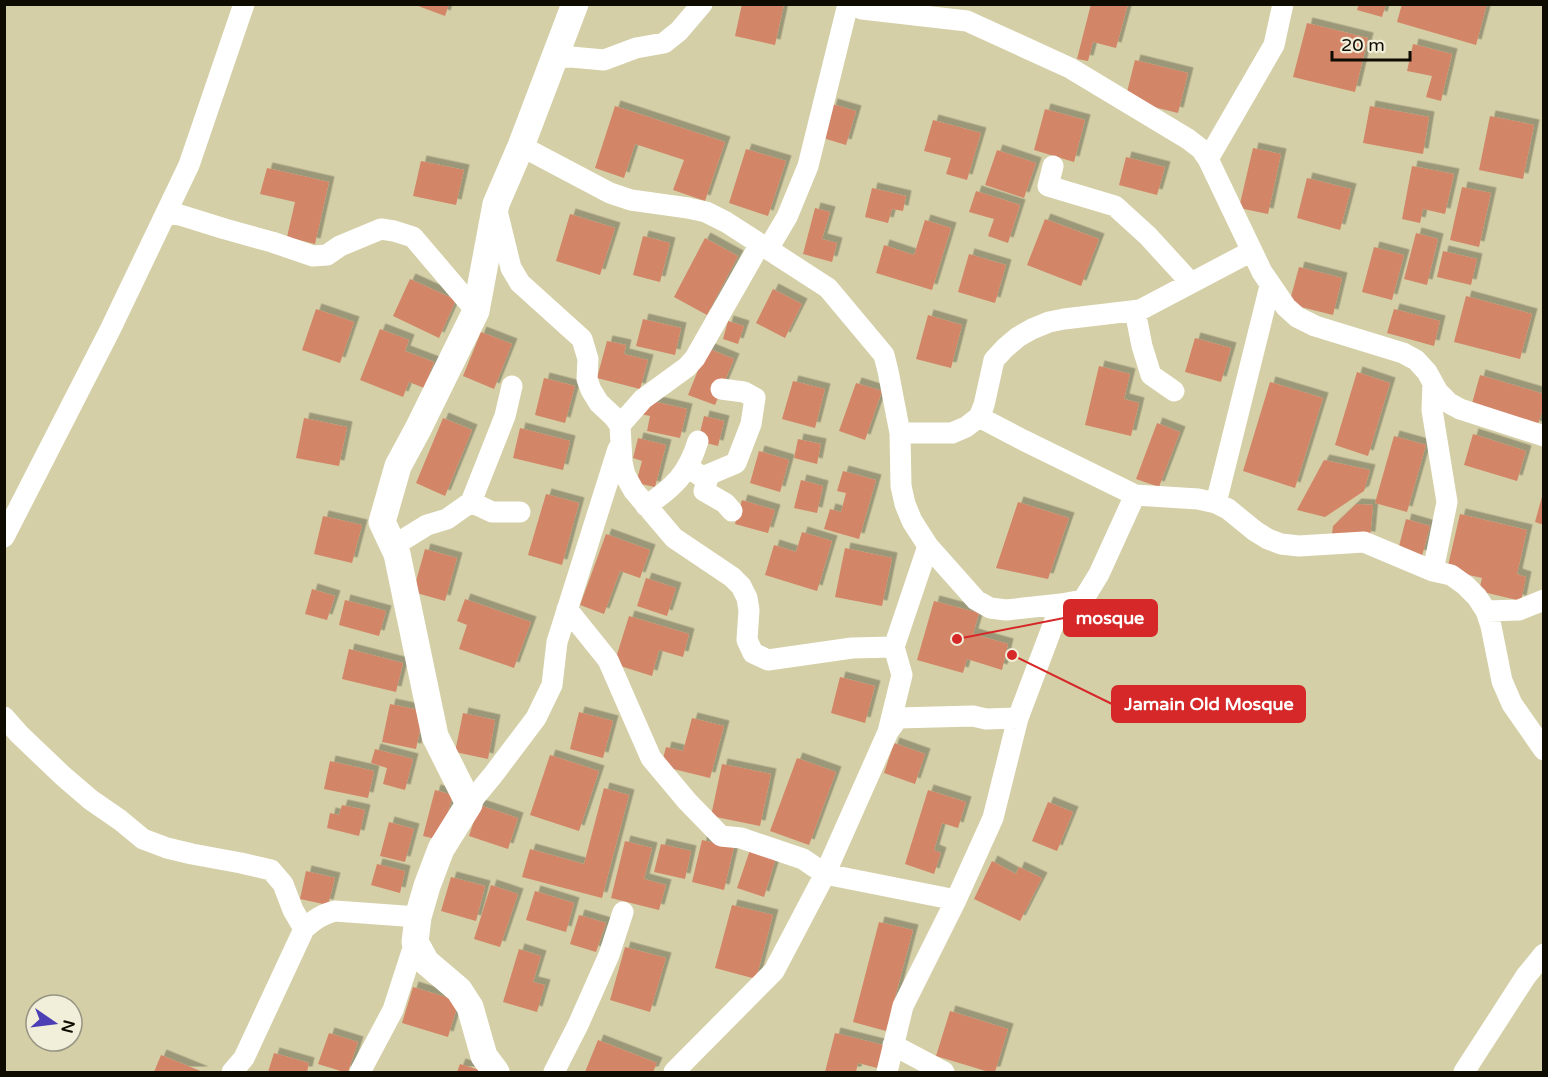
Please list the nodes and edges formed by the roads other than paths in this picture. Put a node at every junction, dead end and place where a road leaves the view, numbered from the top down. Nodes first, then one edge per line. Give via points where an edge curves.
1 (244, 4) edge
2 (575, 4) edge
3 (702, 4) edge
4 (849, 4) edge
5 (1283, 4) edge
6 (938, 11) edge
7 (555, 58) junction
8 (521, 146) junction
9 (1208, 159) junction
10 (1053, 166) dead end
11 (496, 204) junction
12 (165, 213) junction
13 (764, 247) junction
14 (1252, 251) junction
15 (1191, 283) junction
16 (1270, 286) junction
17 (476, 311) junction
18 (1135, 311) junction
19 (1433, 383) junction
20 (512, 386) dead end
21 (721, 389) dead end
22 (1174, 391) dead end
23 (979, 417) junction
24 (621, 433) junction
25 (900, 433) junction
26 (1544, 436) edge
27 (698, 441) dead end
28 (695, 472) junction
29 (1135, 495) junction
30 (471, 502) junction
31 (1216, 503) junction
32 (646, 506) junction
33 (732, 511) dead end
34 (520, 512) dead end
35 (4, 537) edge
36 (393, 546) junction
37 (927, 546) junction
38 (1433, 571) junction
39 (1544, 600) edge
40 (1061, 604) junction
41 (567, 609) junction
42 (1486, 611) junction
43 (894, 647) junction
44 (4, 717) edge
45 (1018, 718) junction
46 (888, 732) junction
47 (1541, 741) edge
48 (469, 804) junction
49 (825, 874) junction
50 (956, 900) junction
51 (623, 912) dead end
52 (417, 929) junction
53 (304, 930) junction
54 (1544, 954) edge
55 (893, 1045) junction
56 (232, 1072) edge
57 (360, 1072) edge
58 (496, 1072) edge
59 (554, 1072) edge
60 (674, 1072) edge
61 (887, 1072) edge
62 (944, 1072) edge
63 (1464, 1072) edge

1 - 12 street via 189,165
2 - 7 street
3 - 7 street via 664,43 604,60
4 - 6 street via 862,9
4 - 13 street via 808,166 787,217
5 - 9 street via 1274,45
6 - 9 street via 1070,68 1188,139
7 - 8 street
8 - 11 street
8 - 13 street via 610,193 706,212
9 - 14 street
10 - 15 street via 1048,186 1115,206
11 - 17 street
11 - 24 street via 511,268 520,284 582,339 591,390 614,416
12 - 17 street via 313,256 327,255 381,229 413,237
12 - 35 street
13 - 24 street via 695,358 643,399
13 - 25 street via 828,288 884,355
14 - 15 street
14 - 16 street
15 - 18 street
16 - 19 street via 1297,317 1403,353 1416,360
16 - 31 street
17 - 36 street via 398,466 382,522
18 - 22 street via 1151,375
18 - 23 street via 1056,321 1018,337 994,360
19 - 26 street via 1449,403 1461,410
19 - 38 street via 1432,410 1447,502
20 - 30 street via 505,416
21 - 28 street via 755,398 751,424 736,463
23 - 25 street via 952,432
23 - 29 street
24 - 32 street via 625,475
24 - 41 street
25 - 37 street via 905,504
27 - 28 street via 693,457
28 - 32 street via 681,477
28 - 33 street via 707,481 704,491
29 - 31 street via 1198,498
29 - 40 street via 1083,600
30 - 34 street via 492,512
30 - 36 street via 447,519 426,525
31 - 38 street via 1281,544 1364,542
32 - 43 street via 674,538 741,586 747,598 747,640 753,653 768,660 852,648
36 - 48 street via 435,736
37 - 40 street via 976,600 990,608
37 - 43 street
38 - 42 street via 1451,574 1477,597
39 - 42 street via 1519,610
40 - 45 street
41 - 48 street via 557,642 552,685 536,717
41 - 49 street via 608,660 651,758 721,836 741,838 803,859
42 - 47 street via 1502,681 1512,704
43 - 46 street via 902,675
44 - 53 street via 63,776 143,839 167,848 271,870 283,884
45 - 46 street via 898,718
45 - 50 street via 993,818
46 - 49 street
48 - 52 street via 441,849
49 - 50 street
49 - 60 street via 774,971
50 - 55 street via 903,1006
51 - 59 street via 609,955
52 - 53 street via 335,911 314,920
52 - 57 street via 393,1010
52 - 58 street via 426,962 459,990 470,1007 484,1056
53 - 56 street via 244,1058
54 - 63 street
55 - 61 street
55 - 62 street

